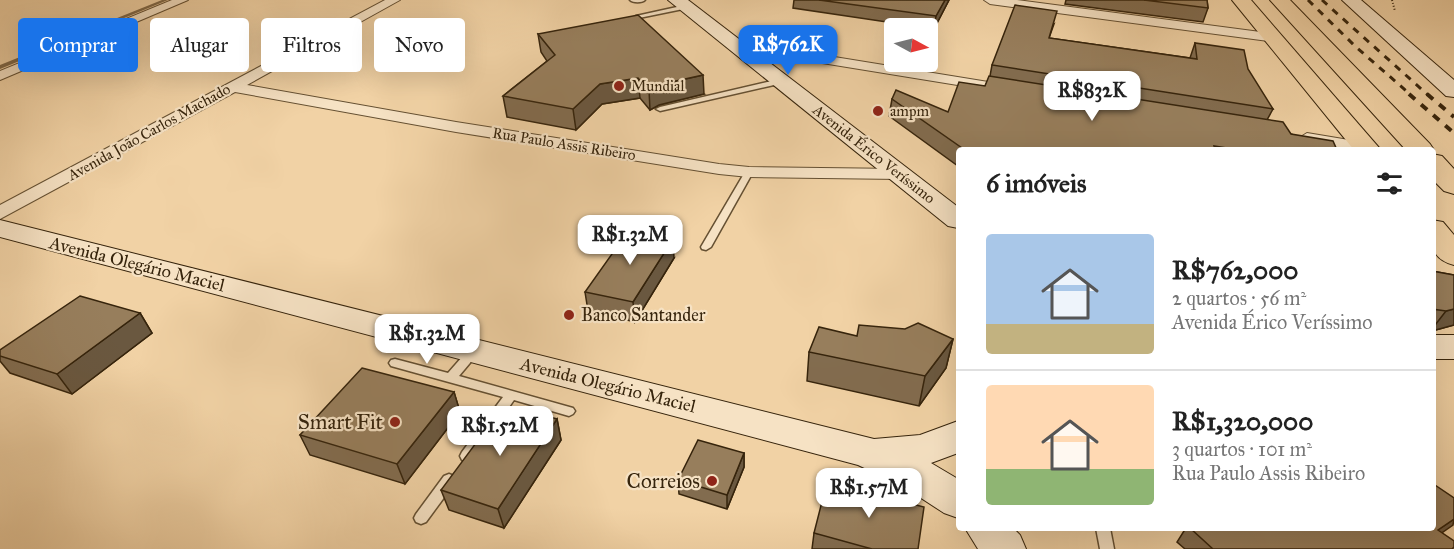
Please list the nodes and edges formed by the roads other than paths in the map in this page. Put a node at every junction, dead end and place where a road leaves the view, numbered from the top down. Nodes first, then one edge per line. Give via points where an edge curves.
1 (151, 0) edge
2 (182, 0) edge
3 (394, 0) edge
4 (633, 0) edge
5 (642, 0) edge
6 (990, 0) edge
7 (1241, 0) edge
8 (1279, 0) edge
9 (1351, 0) edge
10 (681, 3) edge
11 (639, 16) edge
12 (1275, 38) junction
13 (743, 53) junction
14 (801, 56) junction
15 (11, 57) dead end
16 (772, 75) junction
17 (0, 76) edge
18 (231, 87) junction
19 (1454, 91) edge
20 (1027, 92) edge
21 (660, 109) dead end
22 (1296, 137) edge
23 (1355, 147) edge
24 (1365, 147) edge
25 (1418, 147) edge
26 (1436, 166) edge
27 (749, 172) junction
28 (900, 174) junction
29 (1454, 185) edge
30 (0, 213) edge
31 (956, 217) edge
32 (0, 228) edge
33 (1436, 234) edge
34 (706, 247) dead end
35 (1454, 255) edge
36 (1436, 347) edge
37 (1454, 347) edge
38 (475, 351) junction
39 (394, 363) dead end
40 (450, 379) junction
41 (511, 395) junction
42 (569, 411) dead end
43 (956, 437) edge
44 (867, 452) junction
45 (956, 499) edge
46 (422, 518) dead end
47 (989, 531) edge
48 (1018, 531) edge
49 (1104, 531) edge
50 (1005, 549) edge
51 (1022, 549) edge
52 (1107, 549) edge

1 - 15 street
2 - 17 street
3 - 18 street, Avenida João Carlos Machado
4 - 5 lane
6 - 12 street
7 - 12 highway
8 - 25 highway
9 - 19 main road
10 - 11 lane
10 - 13 main road, Avenida Érico Veríssimo
12 - 24 highway
13 - 14 street
13 - 16 main road, Avenida Érico Veríssimo
14 - 16 street via 785,59
14 - 20 street
16 - 21 lane
16 - 28 main road, Avenida Érico Veríssimo
18 - 27 street, Rua Paulo Assis Ribeiro via 456,127
18 - 30 street, Avenida João Carlos Machado
22 - 23 street
26 - 29 highway
27 - 28 street, Rua Paulo Assis Ribeiro
27 - 34 lane
28 - 31 main road, Avenida Érico Veríssimo
32 - 38 main road, Avenida Olegário Maciel
33 - 35 highway
36 - 37 main road
38 - 40 lane
38 - 44 main road, Avenida Olegário Maciel
39 - 40 lane
40 - 41 lane
41 - 42 lane
41 - 46 lane
43 - 44 main road, Avenida Olegário Maciel via 919,452
44 - 45 main road, Avenida Olegário Maciel via 919,475
47 - 50 main road
48 - 51 main road
49 - 52 lane

